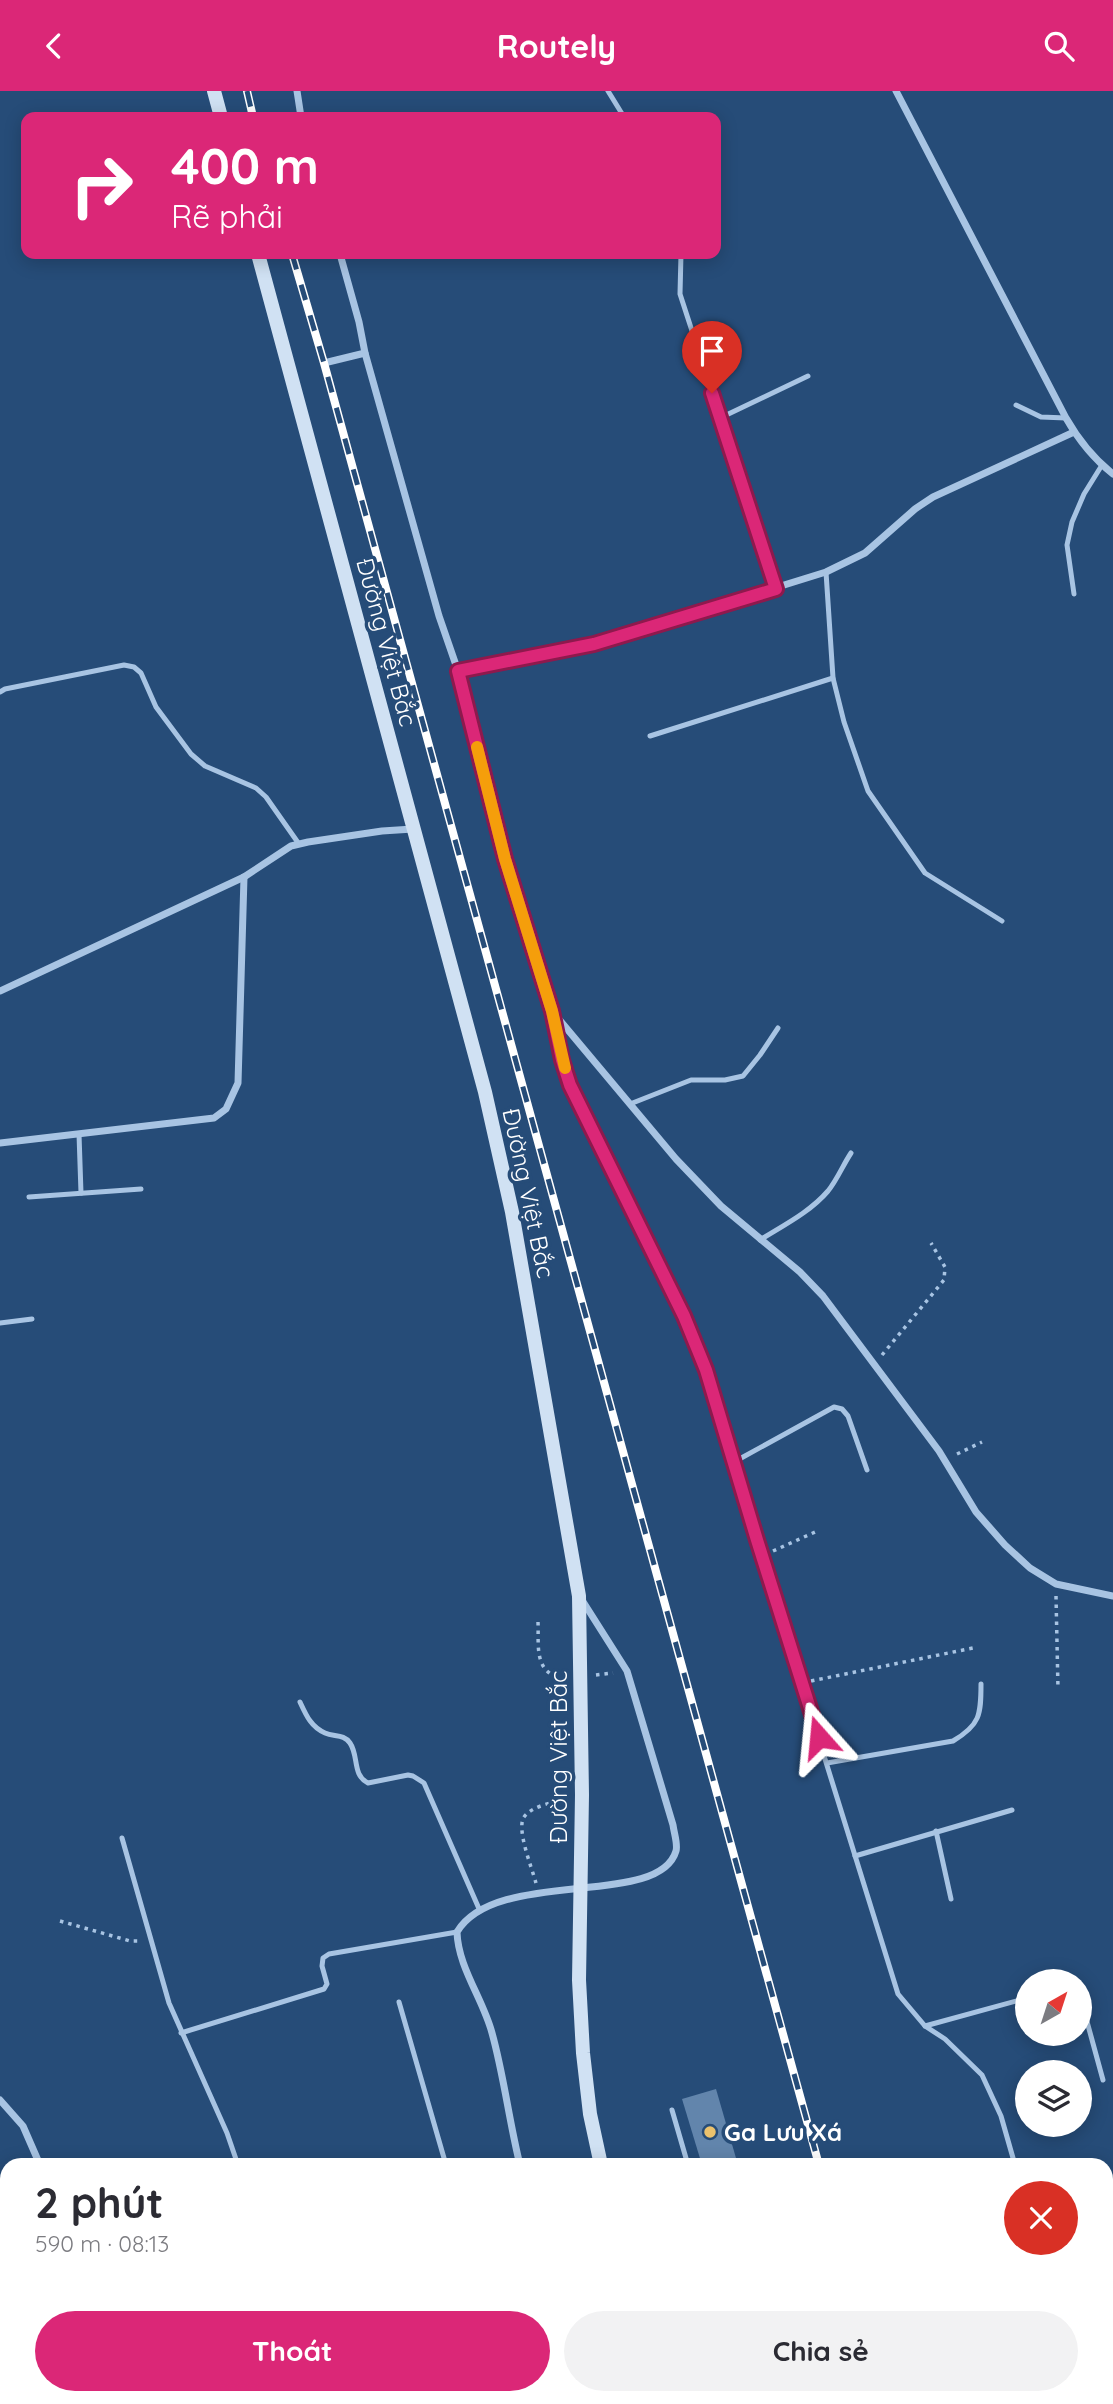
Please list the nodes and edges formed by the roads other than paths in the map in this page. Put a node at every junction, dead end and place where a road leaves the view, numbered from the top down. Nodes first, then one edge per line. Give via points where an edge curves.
1 (214, 91) edge
2 (297, 91) edge
3 (608, 91) edge
4 (896, 91) edge
5 (220, 112) edge
6 (300, 112) edge
7 (621, 112) edge
8 (259, 259) edge
9 (341, 259) edge
10 (681, 259) edge
11 (365, 353) junction
12 (324, 363) dead end
13 (808, 376) dead end
14 (1016, 405) dead end
15 (720, 418) junction
16 (1066, 418) junction
17 (1074, 432) junction
18 (1102, 465) junction
19 (1113, 474) edge
20 (826, 572) junction
21 (776, 589) junction
22 (1074, 594) dead end
23 (458, 671) junction
24 (833, 678) junction
25 (0, 692) edge
26 (650, 736) dead end
27 (413, 829) junction
28 (299, 844) junction
29 (244, 877) junction
30 (1002, 921) dead end
31 (0, 991) edge
32 (552, 1011) junction
33 (778, 1028) dead end
34 (630, 1104) junction
35 (79, 1134) junction
36 (0, 1143) edge
37 (851, 1153) dead end
38 (141, 1189) dead end
39 (81, 1193) junction
40 (29, 1197) dead end
41 (760, 1240) junction
42 (32, 1319) dead end
43 (0, 1323) edge
44 (734, 1462) junction
45 (867, 1470) dead end
46 (579, 1596) junction
47 (1113, 1596) edge
48 (981, 1684) dead end
49 (300, 1702) dead end
50 (827, 1763) junction
51 (1012, 1810) dead end
52 (936, 1831) junction
53 (122, 1838) dead end
54 (855, 1856) junction
55 (579, 1888) junction
56 (951, 1899) dead end
57 (480, 1911) junction
58 (457, 1932) junction
59 (1015, 2001) edge
60 (398, 2002) dead end
61 (925, 2026) junction
62 (181, 2033) junction
63 (1092, 2040) edge
64 (1103, 2080) dead end
65 (0, 2100) edge
66 (672, 2109) dead end
67 (37, 2158) edge
68 (236, 2158) edge
69 (444, 2158) edge
70 (519, 2158) edge
71 (599, 2158) edge
72 (686, 2158) edge
73 (1013, 2158) edge

1 - 5 main road
2 - 6 street
3 - 7 lane
4 - 16 street
8 - 27 main road, Đường Việt Bắc
9 - 11 street
10 - 15 lane via 680,294
11 - 12 street
11 - 23 street
13 - 15 lane
14 - 16 lane via 1041,417
15 - 21 lane
16 - 17 street
17 - 18 street
17 - 20 street via 933,497 865,553
18 - 19 street
18 - 22 lane via 1084,494 1067,545
20 - 21 street
20 - 24 lane
21 - 23 street via 594,644
23 - 32 street via 505,859
24 - 26 lane
24 - 30 lane via 867,791 925,873
25 - 28 lane via 124,665 134,667 156,707 191,754 205,766 256,788
27 - 28 street
27 - 46 main road, Đường Việt Bắc via 485,1092 512,1212
28 - 29 street
29 - 31 street
29 - 35 street via 238,1083 226,1109 214,1118
32 - 34 street
32 - 44 lane via 570,1085 684,1316
33 - 34 lane via 743,1076 691,1080
34 - 41 street via 676,1159
35 - 36 street
35 - 39 lane
37 - 41 lane via 821,1198
38 - 39 lane
39 - 40 lane
41 - 47 street via 823,1296 945,1460 989,1528 1030,1567 1056,1584
42 - 43 lane
44 - 45 lane via 834,1407 848,1416
44 - 50 lane
46 - 55 main road, Đường Việt Bắc
46 - 55 street via 627,1671 677,1848 673,1859 653,1877
48 - 50 lane via 978,1720 953,1741
49 - 57 lane via 317,1728 349,1740 362,1780 368,1783 408,1775 424,1783
50 - 54 lane
51 - 52 lane
52 - 54 lane
52 - 56 lane
53 - 62 lane
54 - 61 lane via 898,1994
55 - 57 street via 514,1897
55 - 71 main road, Đường Việt Bắc via 583,2053
57 - 58 street
58 - 62 lane via 329,1954 323,1958 324,1989
58 - 70 street via 463,1962 493,2034
59 - 61 lane
60 - 69 lane
61 - 73 lane via 982,2075
62 - 68 lane
63 - 64 lane
65 - 67 street via 23,2126
66 - 72 lane

